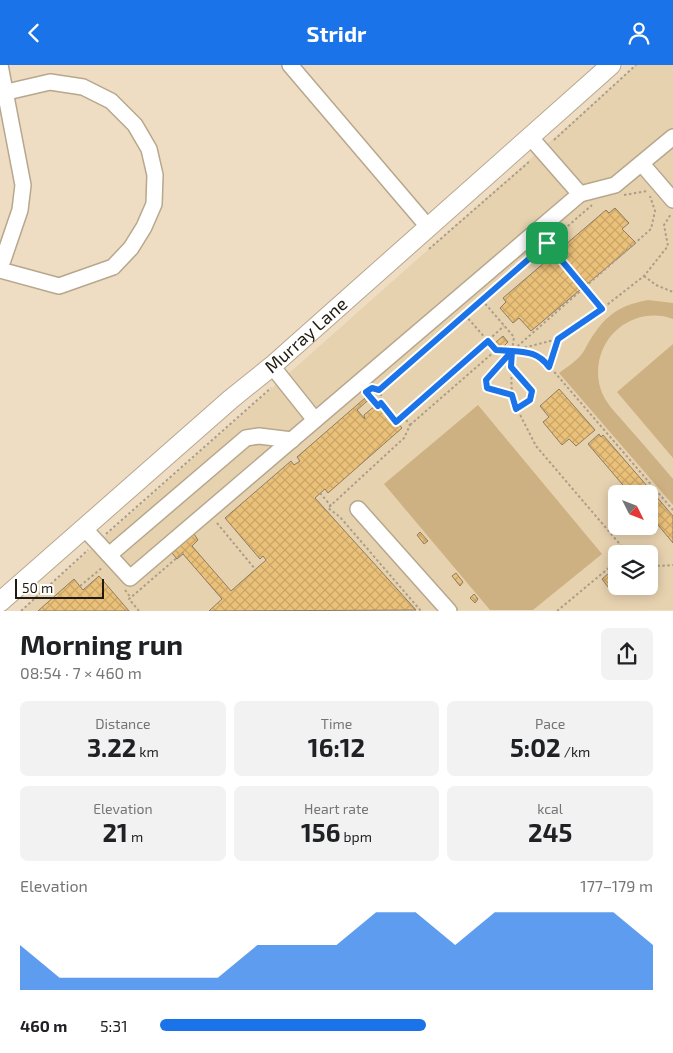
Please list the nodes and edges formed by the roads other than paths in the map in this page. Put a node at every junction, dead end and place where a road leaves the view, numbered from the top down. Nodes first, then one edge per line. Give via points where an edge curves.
1 (0, 65) edge
2 (290, 65) edge
3 (611, 65) edge
4 (7, 92) junction
5 (673, 137) edge
6 (531, 138) junction
7 (642, 164) junction
8 (580, 194) junction
9 (673, 200) edge
10 (429, 228) junction
11 (0, 264) edge
12 (0, 270) edge
13 (272, 366) junction
14 (316, 420) junction
15 (292, 440) junction
16 (358, 509) dead end
17 (85, 529) junction
18 (106, 561) junction
19 (0, 602) edge
20 (449, 611) edge

1 - 4 street
2 - 10 street
3 - 6 main road, Murray Lane
4 - 11 street via 23,185 20,210
4 - 12 street via 50,82 83,87 111,101 135,125 149,149 155,175 154,204 131,248 113,267 59,286
5 - 7 street
6 - 8 street
6 - 10 main road, Murray Lane
7 - 8 street via 615,185
7 - 9 street
8 - 14 street
10 - 13 main road, Murray Lane
13 - 14 street
13 - 17 main road, Murray Lane
14 - 15 street
15 - 18 street via 259,436 246,438
15 - 18 street via 130,579
16 - 20 street
17 - 18 street
17 - 19 main road, Murray Lane

